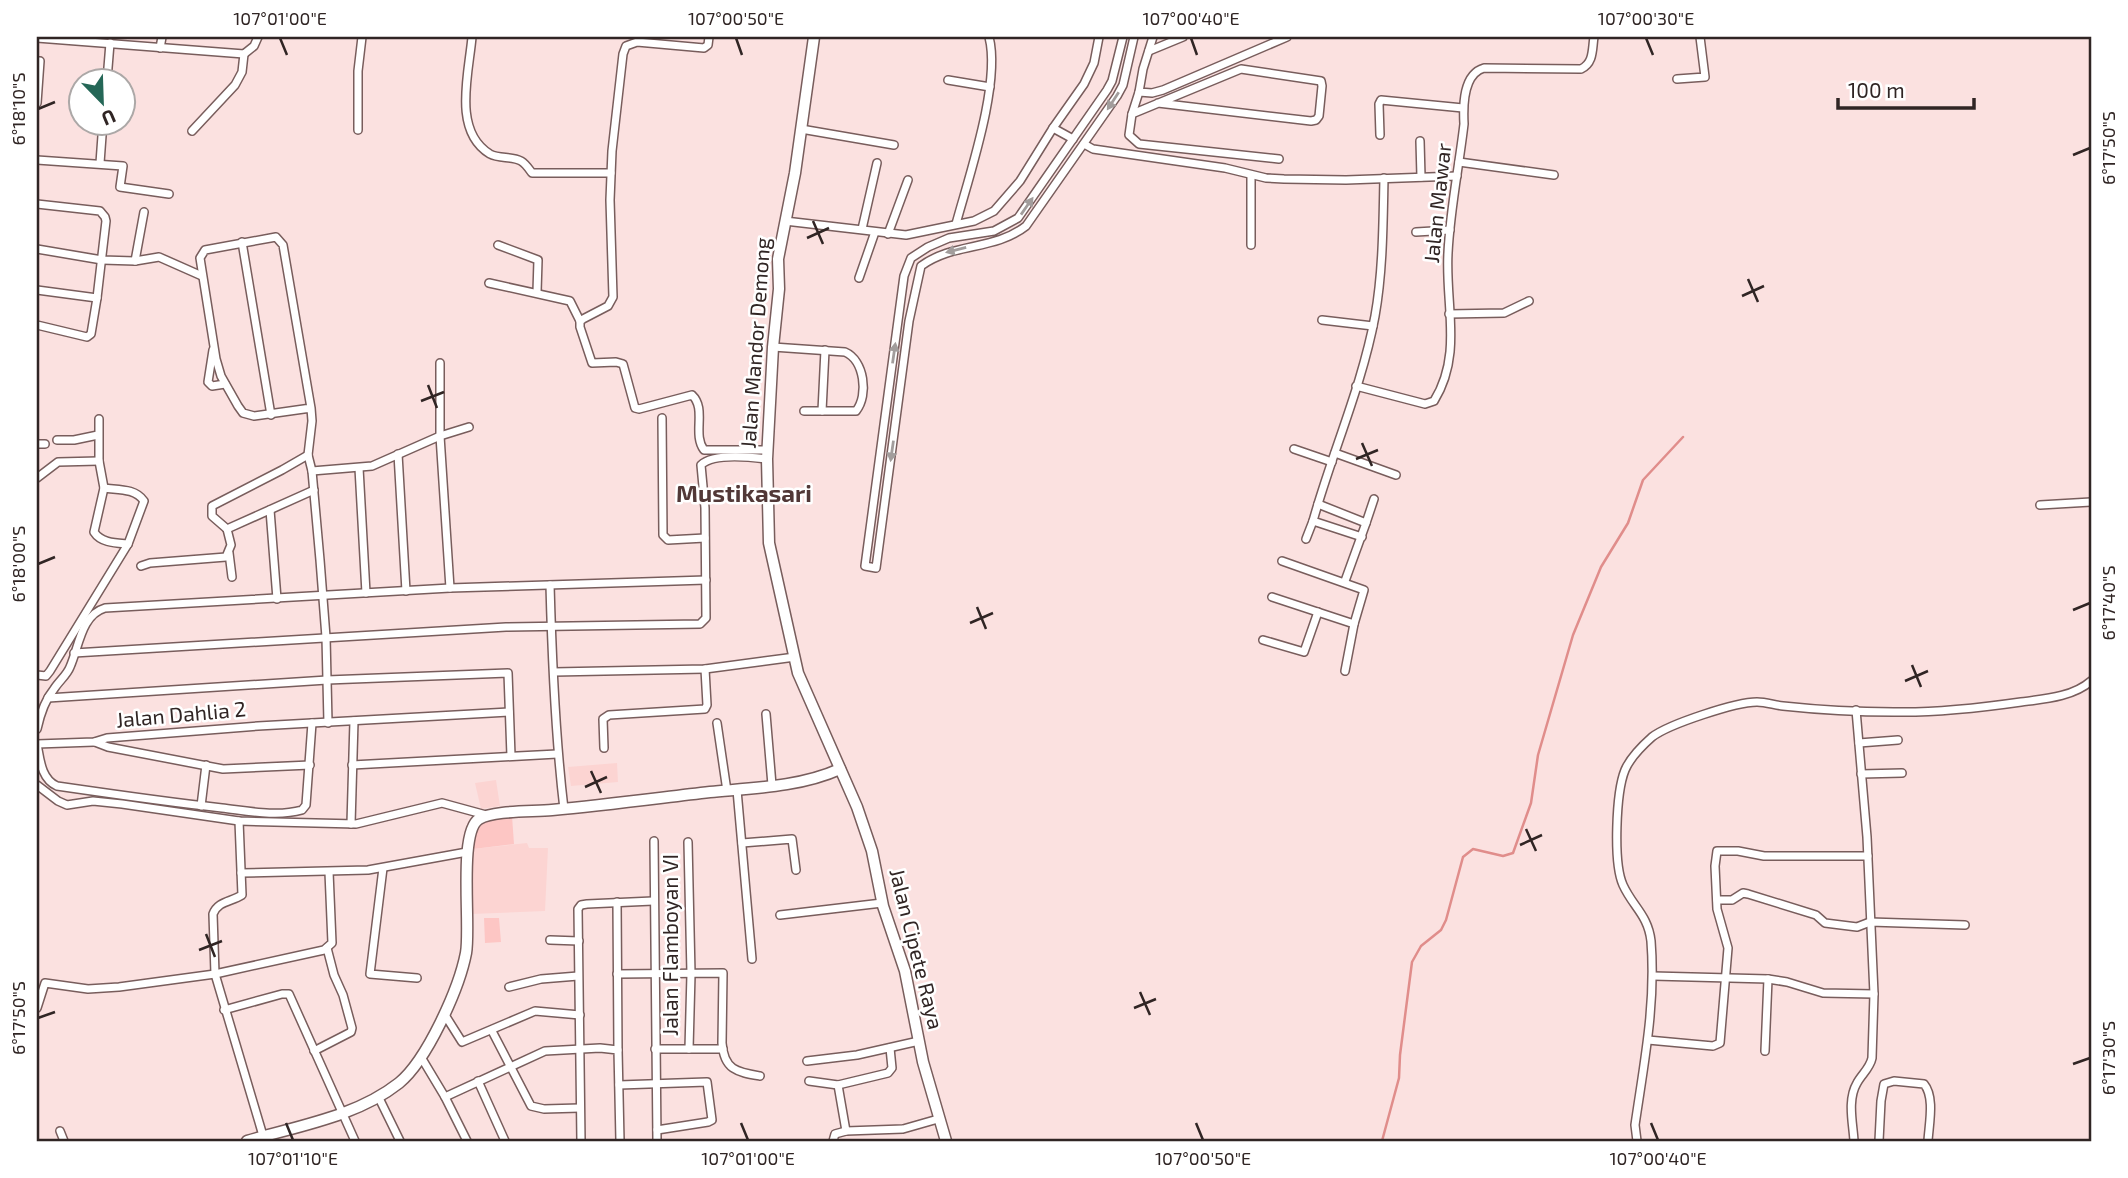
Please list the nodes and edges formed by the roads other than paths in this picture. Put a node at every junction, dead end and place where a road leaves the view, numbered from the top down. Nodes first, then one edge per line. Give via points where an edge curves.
1 (162, 37) edge
2 (258, 37) edge
3 (362, 37) edge
4 (472, 37) edge
5 (709, 37) edge
6 (814, 37) edge
7 (989, 37) edge
8 (1099, 37) edge
9 (1122, 37) edge
10 (1135, 37) edge
11 (1153, 37) edge
12 (1183, 37) edge
13 (1287, 37) edge
14 (1594, 37) edge
15 (1700, 37) edge
16 (37, 38) edge
17 (629, 40) edge
18 (110, 43) junction
19 (160, 48) junction
20 (1149, 51) junction
21 (244, 54) junction
22 (1236, 58) junction
23 (37, 61) edge
24 (108, 66) edge
25 (1241, 69) junction
26 (1677, 79) dead end
27 (948, 80) dead end
28 (990, 87) junction
29 (1139, 92) junction
30 (37, 103) edge
31 (1158, 103) junction
32 (1463, 108) junction
33 (1132, 114) junction
34 (1053, 128) junction
35 (801, 129) junction
36 (358, 130) dead end
37 (192, 131) dead end
38 (1380, 135) dead end
39 (102, 136) edge
40 (1073, 139) junction
41 (1420, 141) dead end
42 (1084, 144) junction
43 (894, 145) dead end
44 (1279, 159) dead end
45 (37, 160) edge
46 (1459, 162) junction
47 (100, 163) junction
48 (877, 163) dead end
49 (611, 173) junction
50 (1251, 175) junction
51 (1554, 175) dead end
52 (1457, 176) junction
53 (1421, 177) junction
54 (1384, 178) junction
55 (908, 180) dead end
56 (169, 194) dead end
57 (37, 204) edge
58 (144, 212) dead end
59 (785, 221) junction
60 (957, 224) junction
61 (862, 229) junction
62 (1450, 230) junction
63 (875, 232) junction
64 (1416, 233) dead end
65 (888, 234) junction
66 (242, 242) junction
67 (498, 245) dead end
68 (1251, 245) dead end
69 (37, 249) edge
70 (102, 260) junction
71 (135, 261) junction
72 (202, 276) junction
73 (859, 278) dead end
74 (489, 283) dead end
75 (37, 290) edge
76 (537, 292) junction
77 (97, 298) junction
78 (1530, 301) dead end
79 (1449, 314) junction
80 (899, 319) junction
81 (1322, 320) dead end
82 (580, 321) junction
83 (909, 321) junction
84 (37, 325) edge
85 (1373, 326) junction
86 (214, 345) junction
87 (773, 347) junction
88 (825, 350) junction
89 (440, 363) dead end
90 (225, 384) junction
91 (1356, 386) junction
92 (311, 408) junction
93 (804, 411) dead end
94 (822, 411) junction
95 (271, 415) junction
96 (662, 418) dead end
97 (99, 419) dead end
98 (468, 427) dead end
99 (98, 435) junction
100 (440, 436) junction
101 (57, 440) dead end
102 (1294, 449) dead end
103 (1335, 453) junction
104 (398, 454) junction
105 (768, 454) junction
106 (307, 455) junction
107 (99, 461) junction
108 (1332, 461) junction
109 (359, 468) junction
110 (312, 471) junction
111 (1396, 475) dead end
112 (37, 478) edge
113 (104, 488) junction
114 (314, 490) junction
115 (1374, 499) dead end
116 (2091, 502) edge
117 (1318, 504) junction
118 (2039, 505) dead end
119 (270, 510) junction
120 (1313, 521) junction
121 (1366, 523) junction
122 (227, 529) junction
123 (1362, 537) junction
124 (705, 538) junction
125 (1306, 539) dead end
126 (128, 544) junction
127 (229, 553) junction
128 (1282, 561) dead end
129 (141, 566) dead end
130 (232, 577) dead end
131 (706, 580) junction
132 (1345, 582) junction
133 (550, 584) junction
134 (450, 588) junction
135 (406, 591) junction
136 (366, 593) junction
137 (323, 597) junction
138 (1272, 597) dead end
139 (277, 599) junction
140 (1318, 612) junction
141 (1354, 624) junction
142 (550, 626) junction
143 (326, 637) junction
144 (1263, 639) dead end
145 (74, 653) junction
146 (794, 657) junction
147 (705, 669) junction
148 (554, 671) junction
149 (1345, 671) dead end
150 (37, 675) edge
151 (327, 680) junction
152 (2091, 681) edge
153 (48, 698) junction
154 (1856, 710) junction
155 (509, 712) junction
156 (766, 714) dead end
157 (354, 721) junction
158 (312, 723) junction
159 (328, 723) junction
160 (718, 723) dead end
161 (37, 729) edge
162 (1898, 740) dead end
163 (94, 742) junction
164 (1859, 743) junction
165 (37, 744) edge
166 (604, 748) dead end
167 (557, 754) junction
168 (510, 756) junction
169 (206, 765) junction
170 (310, 765) junction
171 (352, 765) junction
172 (840, 769) junction
173 (1902, 773) dead end
174 (1861, 774) junction
175 (37, 785) edge
176 (772, 785) junction
177 (732, 790) junction
178 (201, 806) junction
179 (564, 809) junction
180 (487, 815) junction
181 (239, 821) junction
182 (351, 824) junction
183 (654, 841) dead end
184 (688, 842) dead end
185 (742, 843) junction
186 (467, 852) junction
187 (1868, 856) junction
188 (383, 868) junction
189 (796, 870) dead end
190 (329, 872) junction
191 (241, 873) junction
192 (1717, 900) junction
193 (653, 901) junction
194 (617, 902) junction
195 (883, 903) junction
196 (780, 915) dead end
197 (1870, 922) junction
198 (1965, 925) dead end
199 (550, 940) dead end
200 (579, 941) junction
201 (327, 948) junction
202 (752, 959) dead end
203 (215, 974) junction
204 (617, 974) junction
205 (654, 974) junction
206 (691, 974) junction
207 (578, 976) junction
208 (1653, 976) junction
209 (417, 978) dead end
210 (1725, 978) junction
211 (1769, 979) junction
212 (509, 987) dead end
213 (1874, 994) junction
214 (37, 1007) edge
215 (224, 1010) junction
216 (445, 1015) junction
217 (580, 1015) junction
218 (492, 1031) junction
219 (1648, 1040) junction
220 (919, 1041) junction
221 (581, 1048) junction
222 (890, 1048) junction
223 (655, 1049) junction
224 (689, 1049) junction
225 (723, 1049) junction
226 (618, 1050) junction
227 (314, 1051) junction
228 (1765, 1051) dead end
229 (421, 1057) junction
230 (807, 1061) dead end
231 (512, 1066) junction
232 (760, 1076) dead end
233 (809, 1081) dead end
234 (478, 1082) junction
235 (656, 1084) junction
236 (619, 1085) junction
237 (838, 1085) junction
238 (378, 1096) junction
239 (444, 1097) junction
240 (580, 1108) junction
241 (341, 1113) junction
242 (938, 1119) junction
243 (657, 1130) junction
244 (60, 1131) dead end
245 (846, 1131) junction
246 (264, 1139) edge
247 (64, 1141) edge
248 (247, 1141) edge
249 (355, 1141) edge
250 (400, 1141) edge
251 (467, 1141) edge
252 (505, 1141) edge
253 (581, 1141) edge
254 (620, 1141) edge
255 (657, 1141) edge
256 (833, 1141) edge
257 (946, 1141) edge
258 (1637, 1141) edge
259 (1854, 1141) edge
260 (1879, 1141) edge
261 (1928, 1141) edge

1 - 19 street
2 - 21 street
3 - 36 street
4 - 49 street via 466,110 468,130 481,149 520,160 532,173
5 - 17 street via 708,45 698,48
6 - 35 main road, Jalan Mandor Demong
7 - 28 street via 993,52
8 - 34 street via 1088,76
9 - 40 street via 1112,81
10 -> 42 street via 1123,85
11 - 20 street
12 - 20 street
13 - 22 street
14 - 32 street, Jalan Mawar via 1591,59 1581,69 1475,71
15 - 26 street via 1705,77
16 - 18 street
17 - 49 street via 623,54
18 - 19 street
18 - 24 street
19 - 21 street
20 - 29 street
21 - 37 street via 240,78
22 - 25 street
22 - 29 street via 1163,90
23 - 30 street
25 - 31 street
25 - 31 street via 1321,81 1319,116 1311,121
27 - 28 street
28 - 60 street
29 - 33 street
31 - 33 street
32 - 38 street via 1381,100
32 - 46 street, Jalan Mawar
33 - 44 street via 1129,135 1139,144
34 - 40 street
34 - 60 street via 1020,181 994,211
35 - 43 street
35 - 59 main road, Jalan Mandor Demong
39 - 47 street
80 -> 40 street via 911,258 949,238 994,231 1018,218
41 - 53 street
42 - 50 street
42 -> 83 street via 1016,234 952,249 921,266
45 - 47 street
46 - 51 street
46 - 52 street, Jalan Mawar
47 - 56 street via 123,166 120,187
48 - 61 street
49 - 82 street via 613,297 608,306
50 - 54 street
50 - 68 street
52 - 53 street
52 - 62 street, Jalan Mawar
53 - 54 street
54 - 85 street via 1380,281
55 - 65 street
57 - 70 street via 100,211 106,221
58 - 71 street
59 - 61 street
59 - 87 main road, Jalan Mandor Demong
60 - 65 street via 912,235
61 - 63 street
62 - 64 street
62 - 79 street, Jalan Mawar
63 - 65 street
63 - 73 street
66 - 72 street via 201,253
66 - 92 street via 276,237 283,245
66 - 95 street
67 - 76 street via 538,260
69 - 70 street
70 - 71 street
70 - 77 street
71 - 72 street via 159,257
72 - 86 street
74 - 76 street
75 - 77 street
76 - 82 street via 570,301
77 - 84 street via 89,336
78 - 79 street via 1504,313
79 - 91 street, Jalan Mawar via 1449,370 1434,401 1413,402
80 - 83 street
83 -> 80 street via 877,568 865,566
81 - 85 street
82 - 105 street via 592,363 623,365 635,408 692,395 699,403 699,442 704,450
85 - 91 street
86 - 90 street
86 - 90 street via 208,382 212,386
87 - 88 street
87 - 105 main road, Jalan Mandor Demong
88 - 94 street
88 - 94 street via 852,355 863,376 859,409
89 - 100 street
90 - 95 street via 243,413
91 - 103 street
92 - 95 street
92 - 106 street
93 - 94 street
96 - 124 street via 663,535 668,540
97 - 99 street
98 - 100 street
99 - 101 street
99 - 107 street
100 - 104 street
100 - 134 street
102 - 108 street
103 - 108 street
103 - 111 street
104 - 109 street
104 - 135 street
105 - 124 street via 704,462
105 - 146 main road, Jalan Mandor Demong via 769,543
106 - 110 street
106 - 122 street via 212,506 212,516
107 - 112 street via 58,462
107 - 113 street
108 - 117 street
109 - 110 street
109 - 136 street
110 - 114 street
113 - 126 street via 96,536
113 - 126 street via 132,491 144,501
114 - 119 street
114 - 137 street
115 - 121 street
116 - 118 street
117 - 120 street
117 - 121 street
119 - 122 street
119 - 139 street
120 - 123 street
120 - 125 street
121 - 123 street
122 - 127 street
123 - 132 street
124 - 131 street
126 - 150 street via 50,671 46,676
127 - 129 street via 219,559
127 - 130 street
128 - 132 street
131 - 133 street
131 - 142 street via 706,618 700,624
132 - 141 street via 1364,590
133 - 134 street
133 - 142 street
134 - 135 street
135 - 136 street
136 - 137 street
137 - 139 street
137 - 143 street
138 - 140 street
139 - 145 street via 105,608 92,615
140 - 141 street
140 - 144 street via 1304,652
141 - 149 street
142 - 143 street
142 - 148 street
143 - 145 street
143 - 151 street
145 - 153 street via 70,667
146 - 147 street
146 - 172 main road, Jalan Mandor Demong
147 - 148 street
147 - 166 street via 705,709 609,715 603,719
148 - 167 street
151 - 153 street
151 - 155 street via 508,673
151 - 159 street
152 - 154 street via 2060,695 1994,706 1920,712
153 - 161 street
154 - 164 street
154 - 208 street via 1744,703 1666,729 1629,763 1621,795 1617,861 1628,895 1649,926
155 - 157 street, Jalan Dahlia 2
155 - 168 street
156 - 176 street
157 - 159 street, Jalan Dahlia 2
157 - 171 street
158 - 159 street, Jalan Dahlia 2
158 - 163 street, Jalan Dahlia 2
158 - 170 street
160 - 177 street
162 - 164 street
163 - 165 street, Jalan Dahlia 2
163 - 169 street
164 - 174 street
165 - 178 street via 45,775 57,786
167 - 168 street
167 - 179 street
168 - 171 street
169 - 170 street via 239,769
169 - 178 street
170 - 178 street via 306,805 299,811 264,813
171 - 182 street
172 - 176 main road via 818,778
172 - 195 main road, Jalan Cipete Raya via 869,839
173 - 174 street
174 - 187 street
175 - 181 street via 66,805 93,801
176 - 177 main road
177 - 179 main road
177 - 185 street
179 - 180 main road
180 - 182 street via 442,803
180 - 186 main road via 473,826
181 - 182 street
181 - 191 street
183 - 193 street
184 - 206 street, Jalan Flamboyan VI
185 - 189 street via 792,839
185 - 202 street
186 - 188 street
186 - 216 main road via 466,952
187 - 192 street via 1764,856 1721,850 1716,854
187 - 197 street
188 - 190 street
188 - 209 street via 370,974
190 - 191 street
190 - 201 street via 332,943
191 - 203 street via 242,895 216,907 213,914
192 - 197 street via 1748,894 1816,915 1825,923 1857,927
192 - 210 street via 1727,948
193 - 194 street
193 - 205 street
194 - 200 street via 581,905
194 - 204 street
195 - 196 street
195 - 220 main road, Jalan Cipete Raya via 905,971
197 - 198 street
197 - 213 street
199 - 200 street
200 - 207 street
201 - 203 street
201 - 227 street via 352,1028
203 - 214 street via 119,988 45,983
203 - 215 street
204 - 205 street
204 - 226 street
205 - 206 street
205 - 223 street
206 - 224 street, Jalan Flamboyan VI
206 - 225 street via 723,973
207 - 212 street
207 - 217 street
208 - 210 street
208 - 219 street
210 - 211 street
210 - 219 street via 1720,1043
211 - 213 street via 1823,993
211 - 228 street
213 - 259 street via 1872,1058 1853,1093
215 - 227 street via 289,994
215 - 246 street
216 - 218 street via 462,1042
216 - 229 main road
217 - 218 street via 536,1011
217 - 221 street
218 - 231 street
219 - 258 street via 1635,1125
220 - 222 street
220 - 242 main road, Jalan Cipete Raya
221 - 226 street
221 - 231 street via 545,1051
221 - 240 street
222 - 230 street
222 - 237 street via 890,1072
223 - 224 street
223 - 235 street
224 - 225 street
225 - 232 street via 738,1072
226 - 236 street
227 - 241 street
229 - 238 main road via 408,1074
229 - 239 street
231 - 234 street
231 - 240 street via 531,1105
233 - 237 street
234 - 239 street
234 - 252 street
235 - 236 street
235 - 243 street
235 - 243 street via 707,1082 713,1115 708,1122
236 - 254 street
237 - 245 street
238 - 241 main road
238 - 250 street
239 - 251 street
240 - 253 street
241 - 246 main road
241 - 249 street
242 - 245 street via 903,1129
242 - 257 main road, Jalan Cipete Raya
243 - 255 street
244 - 247 street
245 - 256 street via 835,1134
246 - 248 main road
260 - 261 street via 1884,1084 1894,1081 1927,1086

